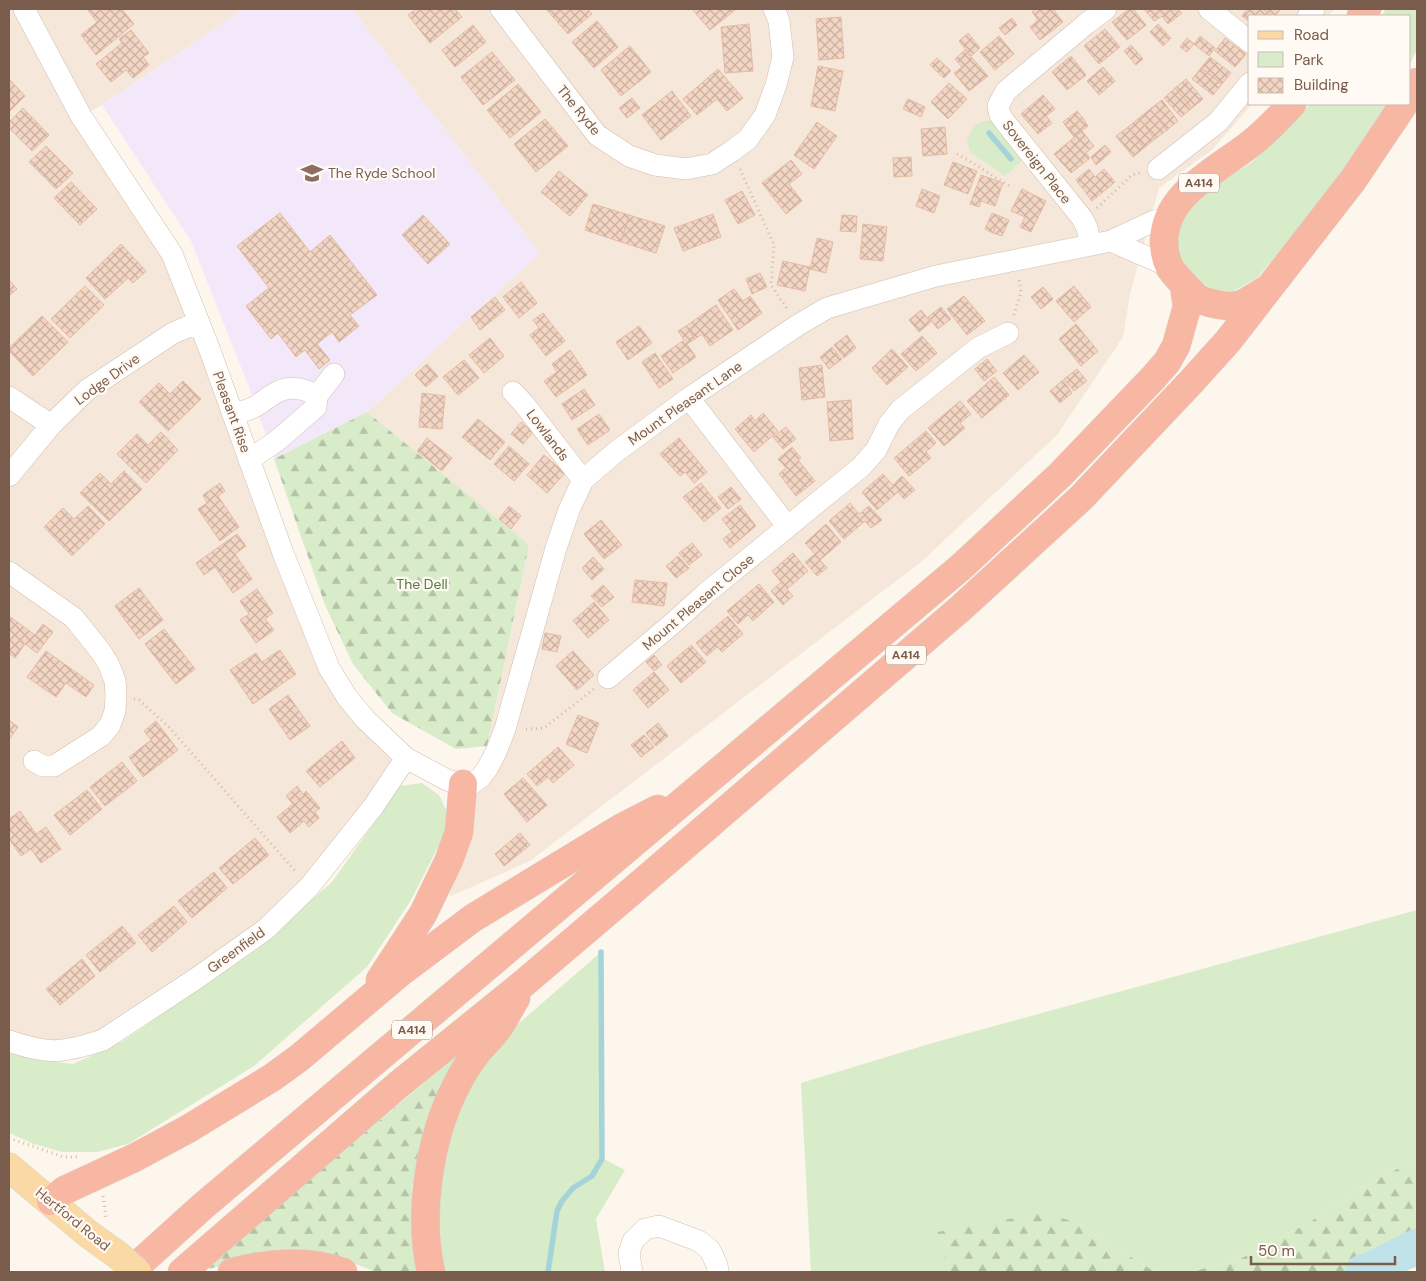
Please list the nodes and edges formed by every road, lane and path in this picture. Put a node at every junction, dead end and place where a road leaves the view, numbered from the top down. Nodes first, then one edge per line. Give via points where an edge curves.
1 (24, 9) edge
2 (501, 9) edge
3 (774, 9) edge
4 (1106, 9) edge
5 (1208, 9) edge
6 (1080, 16) edge
7 (1248, 40) edge
8 (1248, 86) edge
9 (1291, 105) edge
10 (1403, 105) edge
11 (732, 151) junction
12 (957, 154) dead end
13 (1158, 169) joint
14 (1012, 187) dead end
15 (1082, 218) junction
16 (1167, 219) junction
17 (1101, 243) junction
18 (1015, 260) junction
19 (1177, 276) junction
20 (1269, 288) junction
21 (199, 322) junction
22 (798, 325) junction
23 (1008, 334) joint
24 (334, 374) dead end
25 (512, 392) dead end
26 (317, 396) junction
27 (9, 397) edge
28 (689, 398) junction
29 (233, 415) junction
30 (51, 425) junction
31 (249, 460) junction
32 (9, 476) edge
33 (582, 480) junction
34 (787, 526) junction
35 (9, 572) edge
36 (608, 678) joint
37 (116, 694) junction
38 (506, 729) junction
39 (406, 758) junction
40 (34, 761) dead end
41 (463, 784) junction
42 (695, 791) junction
43 (309, 887) junction
44 (524, 983) junction
45 (365, 1002) junction
46 (9, 1041) edge
47 (9, 1138) edge
48 (81, 1157) dead end
49 (9, 1167) edge
50 (102, 1189) dead end
51 (51, 1201) junction
52 (106, 1220) dead end
53 (129, 1267) edge
54 (182, 1272) edge
55 (232, 1272) edge
56 (343, 1272) edge
57 (431, 1272) edge
58 (632, 1272) edge
59 (718, 1272) edge

1 - 21 street, Pleasant Rise via 82,116 172,254
2 - 11 street, The Ryde via 597,135 629,156 656,165 686,169 712,164
3 - 11 street, The Ryde via 779,21 782,57 776,84 765,115 748,139
4 - 6 street, Sovereign Place
5 - 7 street
6 - 15 street, Sovereign Place via 1006,91 998,106 1005,122
8 - 13 street via 1218,122
9 - 16 highway, A414 via 1247,147 1182,196
10 - 20 highway, A414 via 1353,180
11 - 22 path via 774,245 771,285
12 - 14 path
13 - 15 path via 1132,175
15 - 17 street, Sovereign Place
16 - 17 street, Mount Pleasant Lane via 1154,221
16 - 19 highway, A414 via 1164,250
17 - 18 street, Mount Pleasant Lane
17 - 19 street
18 - 22 street, Mount Pleasant Lane via 936,276 827,308
18 - 23 path via 1021,292
19 - 20 highway, A414 via 1199,300 1219,305 1239,305
19 - 42 highway, A414 via 1187,307 1176,346 1153,378 1060,475 961,566
20 - 44 highway, A414 via 1191,382 1081,498 1034,542
21 - 29 street, Pleasant Rise
21 - 30 street, Lodge Drive via 172,333 87,390
22 - 28 street, Mount Pleasant Lane
23 - 34 street, Mount Pleasant Close via 978,348 900,410 876,450 861,467
24 - 26 street
25 - 33 street, Lowlands
26 - 29 street via 309,391 285,388 256,406
26 - 31 street via 316,407
27 - 30 street
28 - 33 street, Mount Pleasant Lane
28 - 34 street
29 - 31 street, Pleasant Rise
30 - 32 street, Lodge Drive
31 - 39 street, Pleasant Rise via 282,553 329,668 365,719
33 - 38 street, Mount Pleasant Lane via 556,548
34 - 36 street, Mount Pleasant Close
35 - 37 street via 74,618 109,665
36 - 38 path via 544,728
37 - 40 street via 110,725 101,736 54,766 43,766
37 - 43 path via 139,700 169,727
38 - 41 street, Mount Pleasant Lane via 481,777 473,783
39 - 41 street, Pleasant Rise via 447,780
39 - 43 street, Greenfield via 373,807
41 - 45 highway via 458,832 449,860 423,914
42 - 45 highway, A414 via 621,828 474,918
42 - 53 highway, A414
43 - 46 street, Greenfield via 266,929 103,1040 55,1052
44 - 54 highway, A414 via 398,1085
44 - 57 highway, A414 via 500,1026 477,1053 456,1086 440,1124 430,1168 425,1216
45 - 51 highway, A414 via 273,1077 188,1129 65,1190
47 - 48 path via 64,1157
49 - 51 main road, Hertford Road
50 - 52 path
51 - 53 main road, Hertford Road
55 - 56 highway via 290,1263
58 - 59 street via 629,1253 633,1241 644,1229 659,1226 700,1241 710,1250

